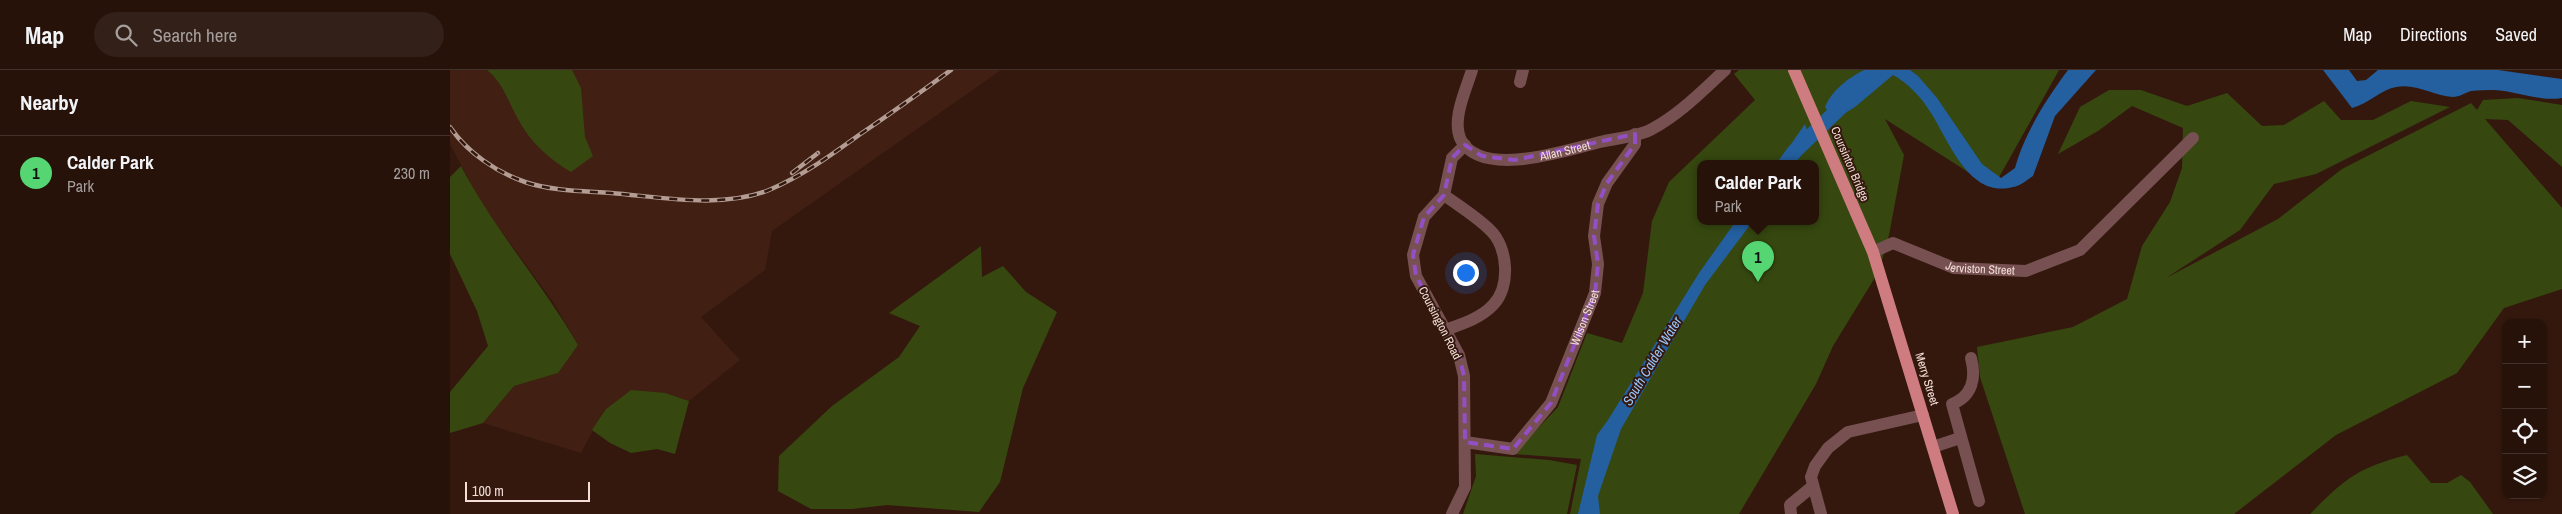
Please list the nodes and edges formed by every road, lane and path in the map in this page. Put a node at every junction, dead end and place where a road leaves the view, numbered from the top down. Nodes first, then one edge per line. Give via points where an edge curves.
1 (1472, 70) edge
2 (1725, 70) edge
3 (1794, 70) edge
4 (1635, 134) junction
5 (2194, 138) dead end
6 (1465, 145) junction
7 (1444, 195) junction
8 (1873, 252) junction
9 (1445, 330) junction
10 (1971, 358) dead end
11 (1923, 415) junction
12 (1960, 438) junction
13 (1465, 442) junction
14 (1933, 447) junction
15 (1813, 486) junction
16 (1979, 501) dead end
17 (1452, 514) edge
18 (1791, 514) edge
19 (1821, 514) edge
20 (1953, 514) edge

1 - 6 street via 1458,122 1459,134
2 - 4 street, Allan Street via 1689,104 1650,130
3 - 8 main road, Coursinton Bridge
4 - 6 street, Allan Street via 1516,160 1482,156
4 - 13 street, Wilson Street via 1635,144 1607,183 1598,204 1594,236 1598,264 1595,293 1551,403 1513,448
5 - 8 street, Jerviston Street via 2080,250 2026,271 1954,268 1893,243
6 - 7 street, Coursington Road via 1452,158
7 - 9 street, Coursington Road via 1424,218 1413,255 1416,276
7 - 9 street via 1490,230 1498,240 1504,261 1503,282 1494,304 1471,320
8 - 11 main road, Merry Street
9 - 13 street, Coursington Road via 1459,354 1464,376
10 - 12 street via 1975,374 1971,386 1959,402 1952,404
11 - 14 main road, Merry Street
11 - 15 street via 1848,432 1828,448 1815,466 1811,477
12 - 14 street
12 - 16 street
13 - 17 street, Coursington Road via 1465,487
14 - 20 main road, Merry Street
15 - 18 street via 1790,505
15 - 19 street

